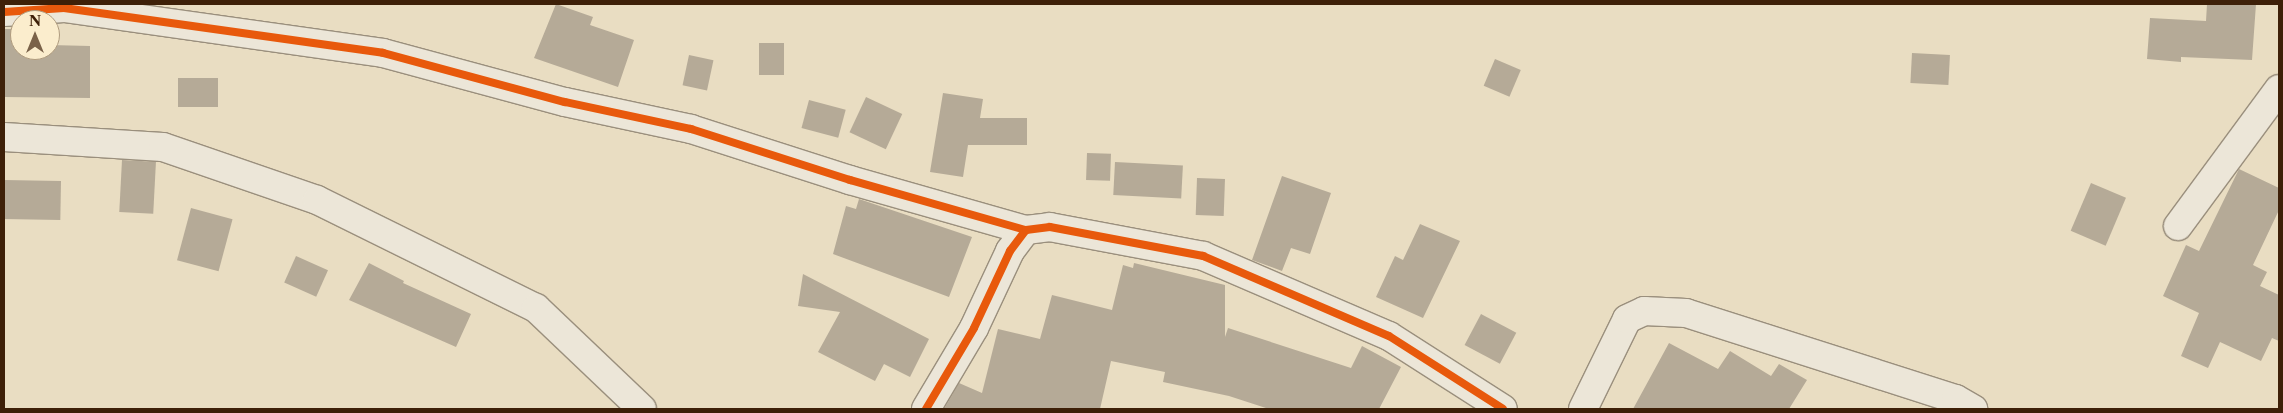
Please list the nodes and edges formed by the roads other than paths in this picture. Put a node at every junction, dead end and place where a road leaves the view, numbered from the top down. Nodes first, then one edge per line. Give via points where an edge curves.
1 (4, 12) edge
2 (2279, 90) edge
3 (4, 136) edge
4 (2178, 226) dead end
5 (1026, 230) junction
6 (642, 409) edge
7 (926, 409) edge
8 (1503, 409) edge
9 (1583, 409) edge
10 (1973, 409) edge

1 - 5 street via 64,8 382,54 565,102 691,129 850,180
2 - 4 street
3 - 6 street via 163,147 317,200 536,308
5 - 7 street via 1010,251 974,328
5 - 8 street via 1050,227 1203,256 1389,336
9 - 10 street via 1627,319 1644,311 1686,313 1956,399

